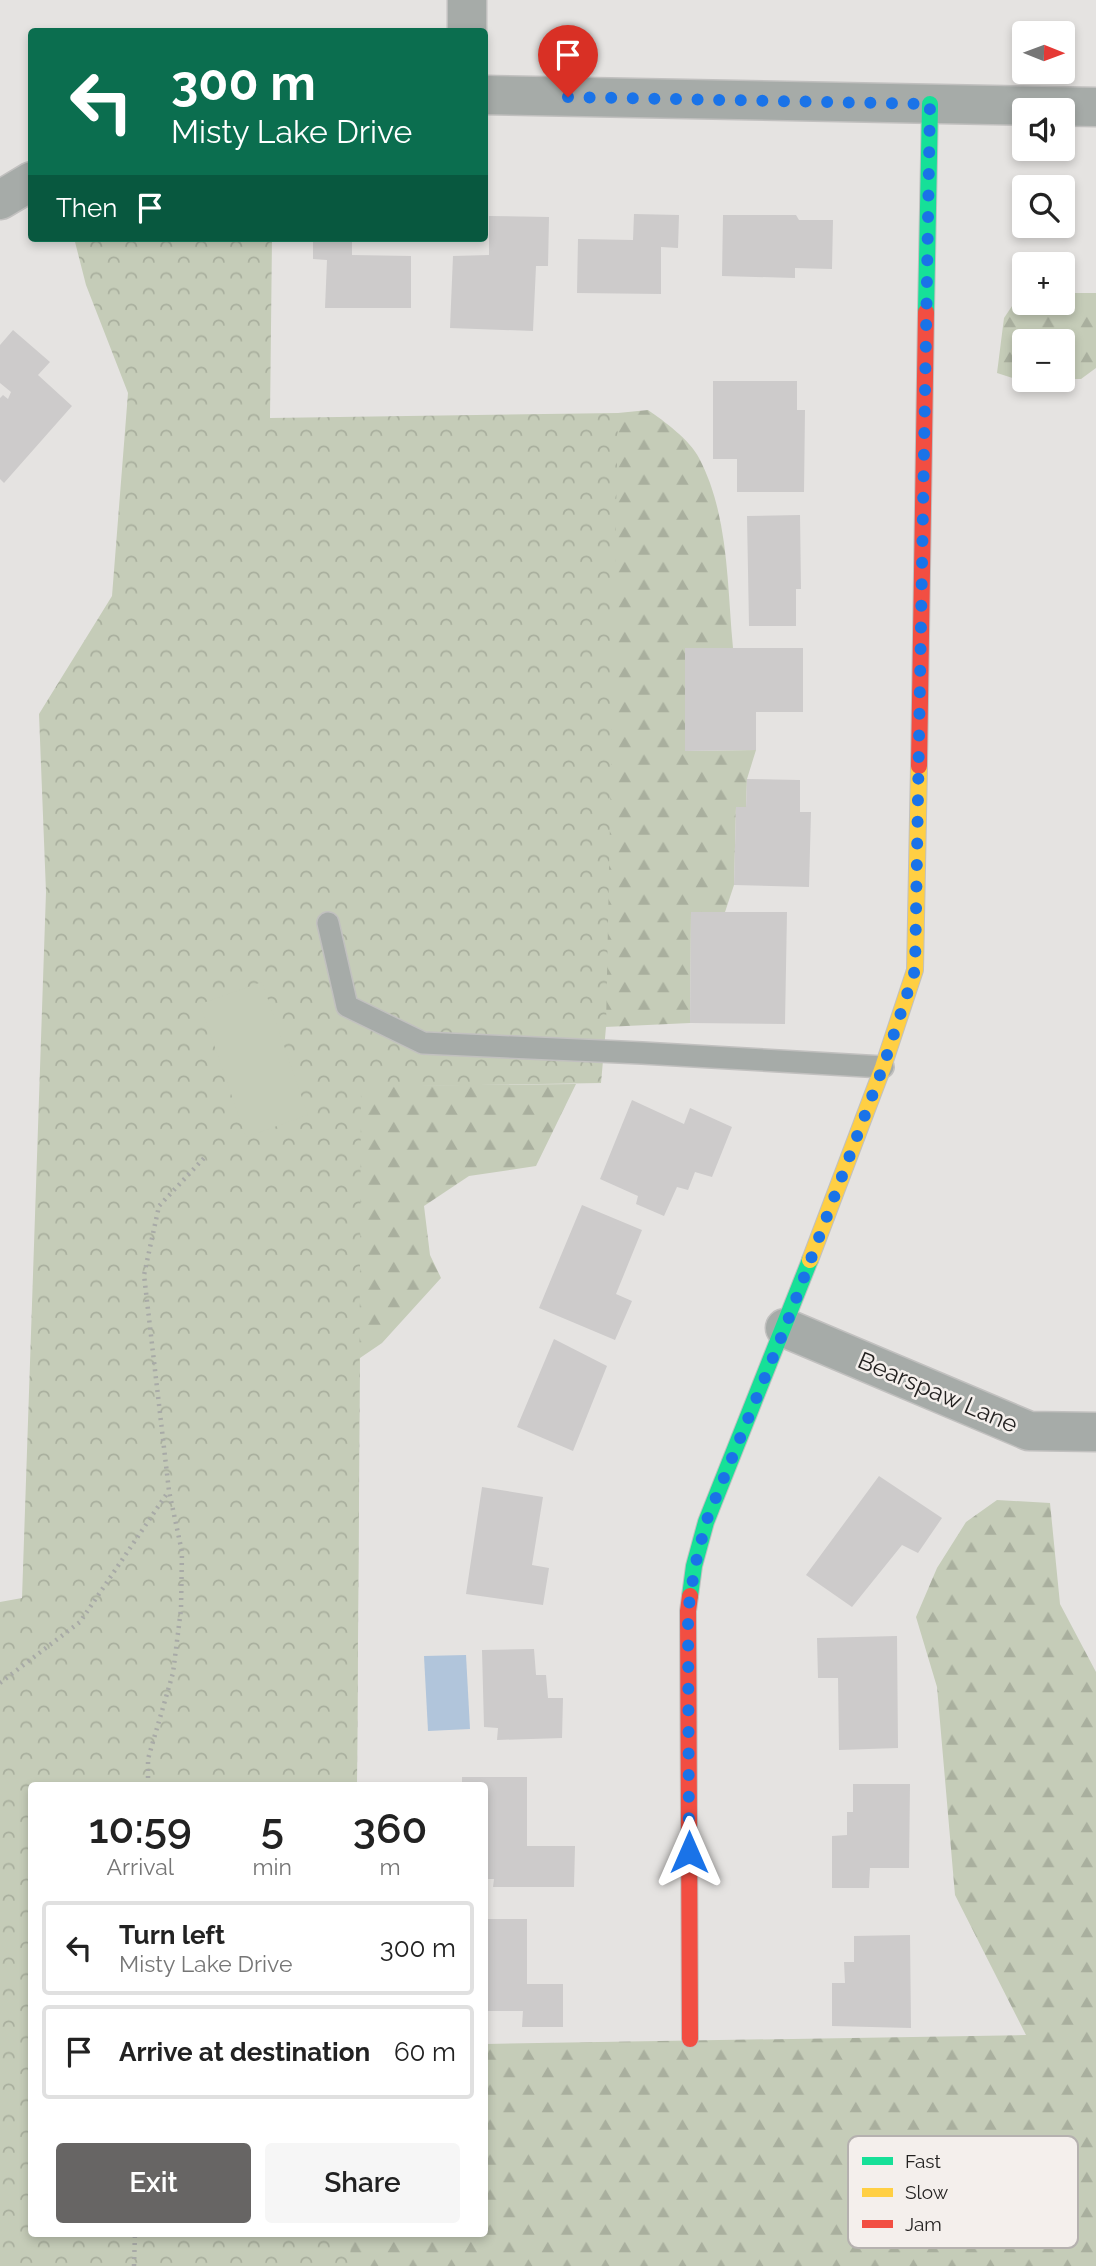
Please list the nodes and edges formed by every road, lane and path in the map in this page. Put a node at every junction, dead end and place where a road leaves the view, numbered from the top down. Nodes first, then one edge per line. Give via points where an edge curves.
1 (467, 0) edge
2 (467, 28) edge
3 (488, 95) edge
4 (930, 104) junction
5 (1096, 107) edge
6 (328, 923) dead end
7 (883, 1067) junction
8 (204, 1158) dead end
9 (785, 1328) junction
10 (1096, 1432) edge
11 (169, 1491) junction
12 (0, 1683) edge
13 (148, 1782) edge
14 (690, 2039) dead end
15 (135, 2237) edge
16 (134, 2266) edge

1 - 2 street
3 - 4 street
4 - 5 street
4 - 7 street via 915,970
6 - 7 lane via 346,1006 424,1044
7 - 9 street
8 - 11 path via 159,1206 144,1275
9 - 10 street, Bearspaw Lane via 1028,1431
9 - 14 street via 706,1522 688,1611
11 - 12 path via 80,1622
11 - 13 path via 182,1552 181,1609 173,1673 148,1759
15 - 16 path

